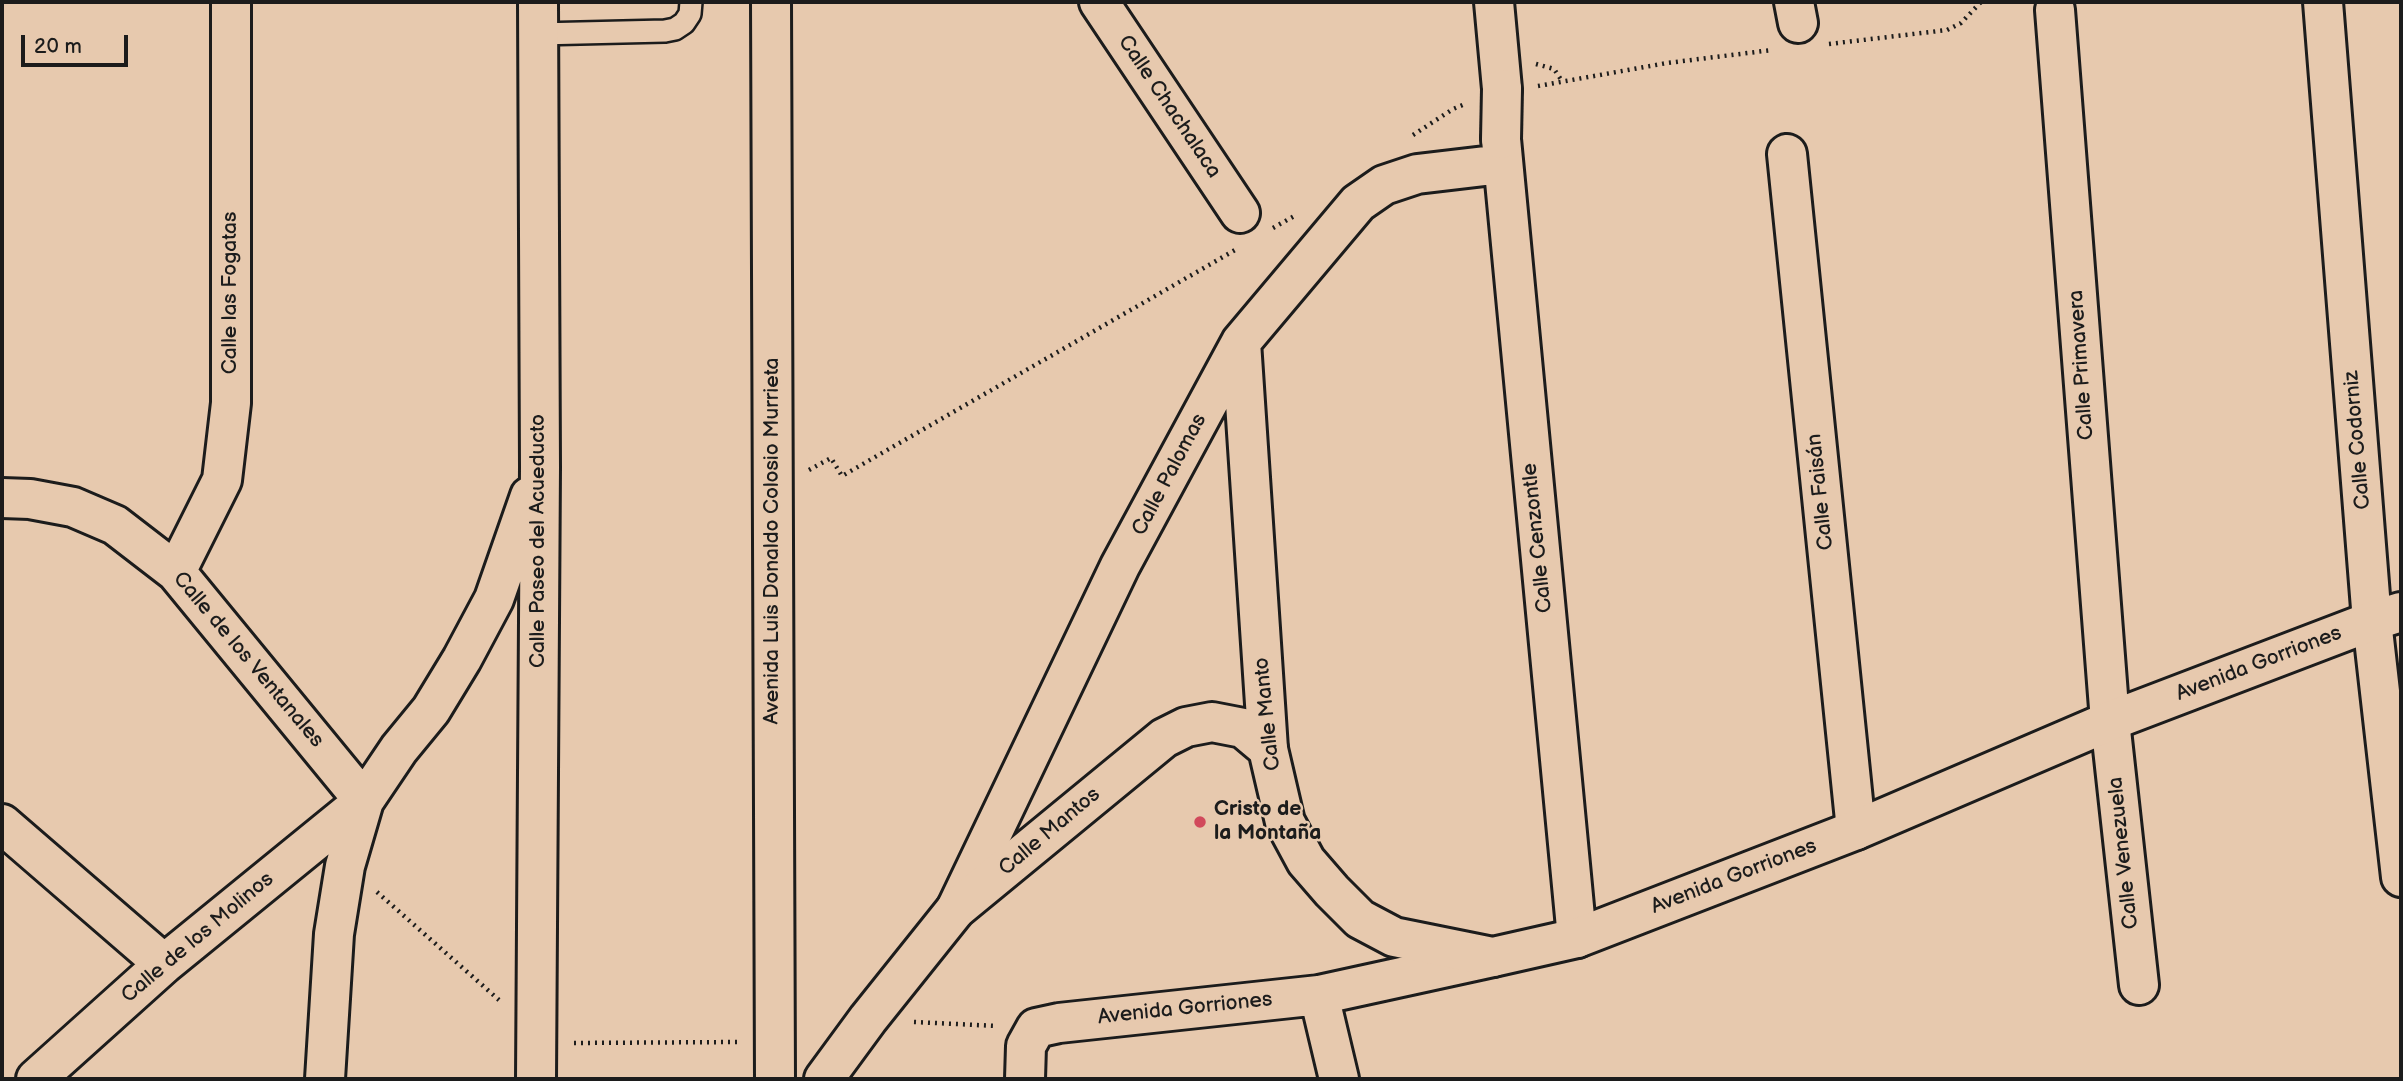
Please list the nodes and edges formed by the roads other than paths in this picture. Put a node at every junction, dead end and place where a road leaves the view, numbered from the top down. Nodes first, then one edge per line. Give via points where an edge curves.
1 (232, 2) edge
2 (691, 2) edge
3 (771, 2) edge
4 (1098, 2) edge
5 (1494, 2) edge
6 (2323, 2) edge
7 (2055, 10) dead end
8 (538, 18) edge
9 (1502, 152) junction
10 (1787, 154) dead end
11 (1248, 231) road end
12 (1241, 342) junction
13 (2, 498) edge
14 (522, 571) junction
15 (176, 572) junction
16 (2387, 617) edge
17 (2110, 721) junction
18 (1268, 749) junction
19 (364, 801) junction
20 (2, 824) edge
21 (1856, 830) junction
22 (2401, 877) edge
23 (956, 909) junction
24 (1577, 938) junction
25 (1493, 957) junction
26 (164, 964) junction
27 (2139, 985) dead end
28 (1319, 995) junction
29 (536, 1074) edge
30 (36, 1079) edge
31 (325, 1079) edge
32 (775, 1079) edge
33 (824, 1079) edge
34 (1025, 1079) edge
35 (1339, 1079) edge

1 - 15 street, Calle las Fogatas via 231,403 222,480
2 - 8 lane via 684,23 665,31
3 - 32 street, Avenida Luis Donaldo Colosio Murrieta
4 - 11 street, Calle Chachalaca
5 - 9 street, Calle Cenzontle, bridge
6 - 16 street, Calle Codorniz
7 - 17 street, Calle Primavera
8 - 14 street, Calle Paseo del Acueducto via 540,467
9 - 12 street, Calle Palomas via 1384,185 1358,203
9 - 24 street, Calle Cenzontle
10 - 21 street, Calle Faisán
12 - 18 street, Calle Manto
12 - 23 street, Calle Palomas via 1120,566
13 - 15 street, Calle de los Ventanales via 73,507 105,520
14 - 19 street, Calle de los Molinos via 494,599 438,700
14 - 29 street, Calle Paseo del Acueducto
15 - 19 street, Calle de los Ventanales
16 - 17 street, Avenida Gorriones
16 - 22 street, Calle Codorniz
17 - 21 street, Avenida Gorriones
17 - 27 street, Calle Venezuela
18 - 23 street, Calle Mantos via 1242,728 1212,722 1164,738
18 - 25 street, Calle Manto via 1290,832 1306,861 1360,919 1394,937
19 - 26 street, Calle de los Molinos
19 - 31 street, Calle de los Molinos via 345,866 334,934
20 - 26 street
21 - 24 street, Avenida Gorriones
23 - 33 street, Calle Mantos
24 - 25 street, Avenida Gorriones
25 - 28 street, Avenida Gorriones
26 - 30 street, Calle de los Molinos
28 - 34 street, Avenida Gorriones via 1036,1028 1026,1046
28 - 35 street

